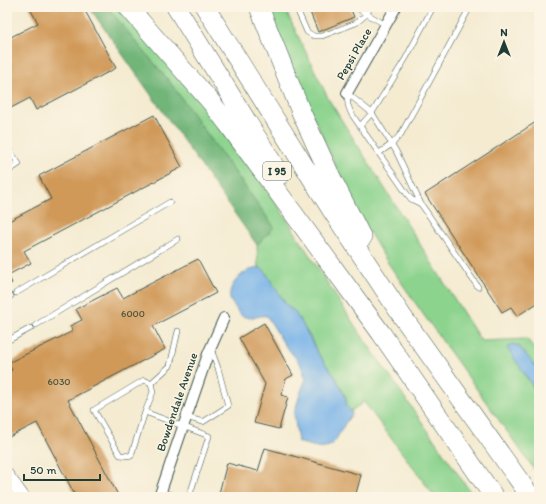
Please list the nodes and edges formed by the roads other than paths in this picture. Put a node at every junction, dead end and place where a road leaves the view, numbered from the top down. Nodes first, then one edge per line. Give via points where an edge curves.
1 (128, 7) edge
2 (176, 7) edge
3 (205, 7) edge
4 (259, 7) edge
5 (296, 7) edge
6 (359, 7) edge
7 (370, 7) edge
8 (396, 7) edge
9 (433, 7) edge
10 (470, 7) edge
11 (367, 14) junction
12 (386, 25) junction
13 (347, 93) junction
14 (372, 113) junction
15 (360, 126) junction
16 (392, 144) junction
17 (7, 148) edge
18 (379, 153) junction
19 (7, 172) edge
20 (170, 202) dead end
21 (421, 204) junction
22 (178, 239) dead end
23 (478, 287) dead end
24 (16, 293) dead end
25 (402, 316) junction
26 (224, 318) dead end
27 (178, 331) dead end
28 (381, 333) junction
29 (7, 342) edge
30 (211, 347) junction
31 (151, 383) junction
32 (145, 412) junction
33 (184, 421) junction
34 (7, 475) edge
35 (160, 494) edge
36 (23, 497) edge
37 (181, 497) edge
38 (189, 497) edge
39 (494, 497) edge
40 (531, 497) edge

1 - 28 highway via 224,118
2 - 28 highway, I 95
3 - 25 highway, I 95 via 312,180
4 - 25 highway via 315,143
5 - 11 lane via 307,32 314,36 322,36 356,23
6 - 11 lane
7 - 11 lane
8 - 12 street, Pepsi Place
9 - 14 lane via 406,58
10 - 16 lane via 411,118
11 - 12 lane
12 - 13 street, Pepsi Place
13 - 14 lane
13 - 15 lane via 348,105
14 - 15 lane
14 - 16 lane
15 - 18 lane
16 - 18 lane
16 - 21 lane
17 - 19 lane via 19,164
18 - 21 lane via 411,199
20 - 24 lane
21 - 23 lane
22 - 29 lane
25 - 40 highway, I 95
26 - 30 street, Bowdendale Avenue
27 - 31 lane via 170,366
28 - 39 highway, I 95
30 - 33 street, Bowdendale Avenue
30 - 33 lane via 228,406 203,422
31 - 32 lane via 152,392
31 - 32 lane via 144,380 94,410 120,455 130,456
32 - 33 lane
33 - 35 street, Bowdendale Avenue
33 - 38 lane via 209,436
34 - 36 street
35 - 37 lane

